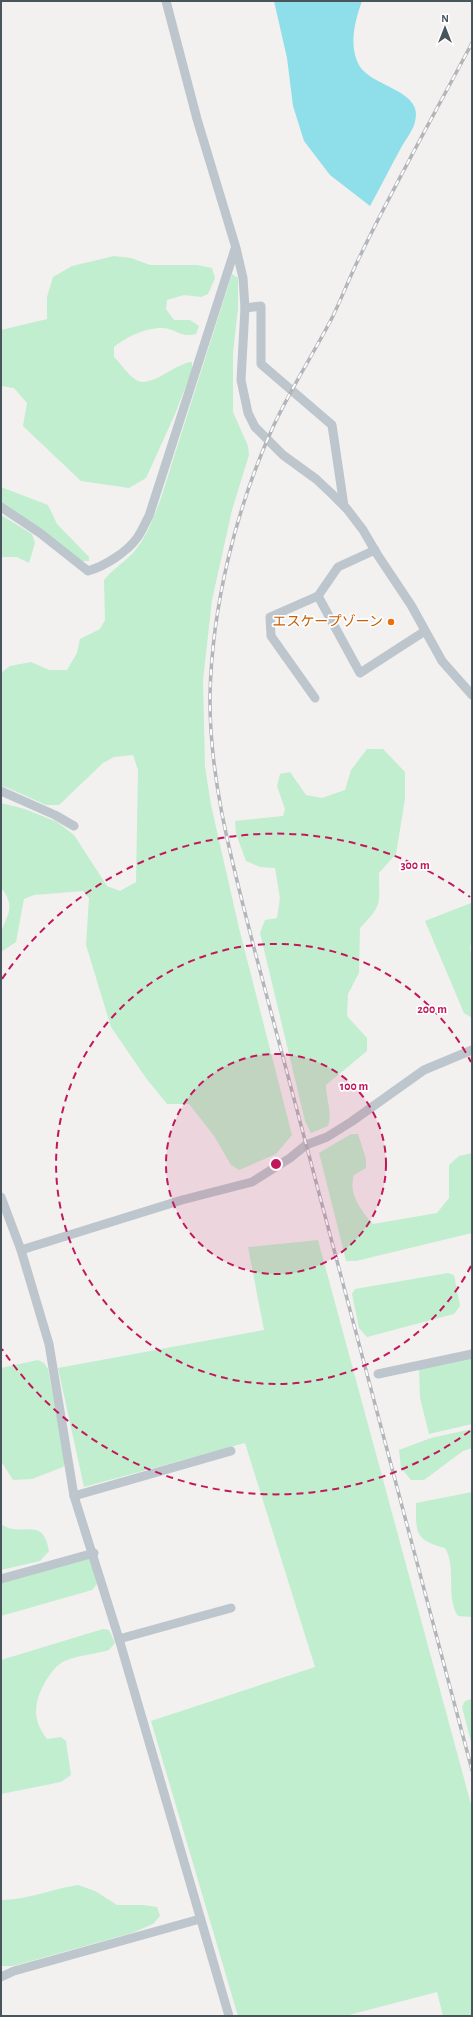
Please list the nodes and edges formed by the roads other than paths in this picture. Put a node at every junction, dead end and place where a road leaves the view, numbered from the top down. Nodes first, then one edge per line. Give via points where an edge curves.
1 (166, 1) edge
2 (236, 248) junction
3 (245, 308) junction
4 (344, 506) junction
5 (1, 507) edge
6 (375, 550) junction
7 (318, 596) junction
8 (425, 631) junction
9 (472, 695) edge
10 (315, 698) dead end
11 (1, 791) edge
12 (74, 826) dead end
13 (472, 1050) edge
14 (1, 1197) edge
15 (21, 1250) junction
16 (472, 1354) edge
17 (378, 1374) dead end
18 (231, 1451) dead end
19 (74, 1496) junction
20 (94, 1553) junction
21 (1, 1579) edge
22 (231, 1608) dead end
23 (119, 1639) junction
24 (200, 1919) junction
25 (1, 1977) edge
26 (229, 2016) edge

1 - 2 street via 197,119
2 - 3 street via 243,278
2 - 5 street via 149,516 137,538 99,568 88,571 40,533
3 - 4 street via 243,396 255,427 283,455 316,479
3 - 4 street via 261,306 261,364 332,425
4 - 6 street
6 - 7 street via 338,567
6 - 8 street
7 - 8 street via 360,673
7 - 10 street via 270,618 271,636
8 - 9 street via 442,661
11 - 12 street
13 - 15 street via 424,1070 351,1122 327,1137 306,1145 252,1182 182,1200
14 - 15 street
15 - 19 street via 49,1344
16 - 17 street
18 - 19 street
19 - 20 street
20 - 21 street
20 - 23 street
22 - 23 street
23 - 24 street
24 - 25 street via 14,1971
24 - 26 street

